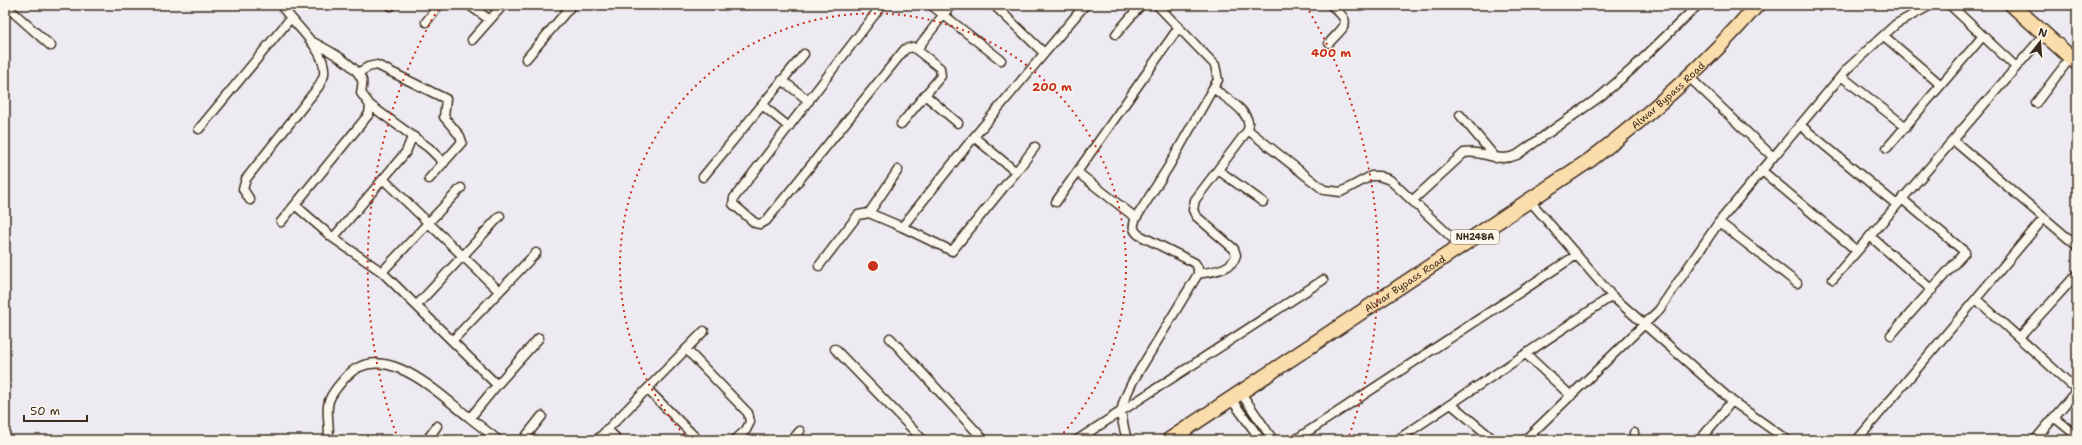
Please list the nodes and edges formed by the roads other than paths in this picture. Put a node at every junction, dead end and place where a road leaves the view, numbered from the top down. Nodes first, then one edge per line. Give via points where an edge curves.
1 (5, 5) edge
2 (281, 5) edge
3 (439, 5) edge
4 (469, 5) edge
5 (503, 5) edge
6 (572, 5) edge
7 (882, 5) edge
8 (931, 5) edge
9 (951, 5) edge
10 (994, 5) edge
11 (1085, 5) edge
12 (1141, 5) edge
13 (1157, 5) edge
14 (1331, 5) edge
15 (1698, 5) edge
16 (1757, 5) edge
17 (1931, 5) edge
18 (1950, 5) edge
19 (2012, 5) edge
20 (2024, 5) edge
21 (944, 15) junction
22 (290, 19) junction
23 (490, 20) junction
24 (426, 22) dead end
25 (1179, 27) junction
26 (1116, 34) dead end
27 (2045, 34) junction
28 (1884, 36) junction
29 (1983, 36) junction
30 (472, 40) dead end
31 (311, 41) junction
32 (1329, 43) dead end
33 (51, 46) dead end
34 (917, 49) junction
35 (1044, 53) junction
36 (804, 54) dead end
37 (2075, 58) edge
38 (526, 59) dead end
39 (1001, 60) dead end
40 (2016, 67) junction
41 (358, 73) junction
42 (1842, 76) junction
43 (1689, 77) junction
44 (782, 80) junction
45 (1941, 85) junction
46 (1213, 88) junction
47 (925, 95) junction
48 (809, 101) junction
49 (2036, 103) dead end
50 (370, 105) junction
51 (762, 105) junction
52 (1460, 115) dead end
53 (958, 123) dead end
54 (901, 124) dead end
55 (1800, 125) junction
56 (789, 127) junction
57 (1906, 127) junction
58 (199, 129) dead end
59 (1248, 130) junction
60 (412, 136) junction
61 (974, 137) junction
62 (1953, 140) junction
63 (1035, 147) dead end
64 (1887, 148) dead end
65 (1773, 157) junction
66 (1496, 158) junction
67 (444, 163) junction
68 (898, 170) dead end
69 (1218, 170) junction
70 (1761, 170) junction
71 (1016, 172) junction
72 (1077, 172) junction
73 (703, 177) dead end
74 (383, 179) junction
75 (429, 179) dead end
76 (461, 188) dead end
77 (250, 200) dead end
78 (1413, 200) junction
79 (1530, 201) junction
80 (1056, 202) dead end
81 (1262, 202) dead end
82 (1900, 202) junction
83 (295, 204) junction
84 (869, 213) junction
85 (500, 216) dead end
86 (1136, 218) junction
87 (2044, 218) junction
88 (281, 222) dead end
89 (1719, 222) junction
90 (430, 223) junction
91 (902, 227) junction
92 (1870, 236) junction
93 (333, 238) junction
94 (1461, 246) junction
95 (2077, 246) edge
96 (1857, 251) junction
97 (536, 252) dead end
98 (463, 255) junction
99 (1575, 256) junction
100 (819, 266) dead end
101 (382, 272) junction
102 (1198, 274) junction
103 (2077, 274) edge
104 (1833, 279) dead end
105 (1323, 280) dead end
106 (1798, 283) dead end
107 (1932, 290) junction
108 (500, 291) junction
109 (1612, 296) junction
110 (1976, 299) junction
111 (417, 305) junction
112 (1645, 325) junction
113 (704, 331) dead end
114 (1891, 335) dead end
115 (539, 338) dead end
116 (890, 338) dead end
117 (2019, 338) junction
118 (453, 340) junction
119 (686, 349) junction
120 (835, 350) dead end
121 (1526, 354) junction
122 (497, 385) junction
123 (647, 389) junction
124 (2077, 390) edge
125 (1236, 396) junction
126 (1571, 396) junction
127 (1732, 401) junction
128 (1451, 404) junction
129 (1120, 414) junction
130 (542, 416) dead end
131 (2054, 417) junction
132 (470, 418) junction
133 (437, 426) dead end
134 (607, 429) junction
135 (800, 431) dead end
136 (2077, 436) edge
137 (328, 440) edge
138 (427, 440) edge
139 (498, 440) edge
140 (523, 440) edge
141 (597, 440) edge
142 (618, 440) edge
143 (698, 440) edge
144 (735, 440) edge
145 (792, 440) edge
146 (923, 440) edge
147 (984, 440) edge
148 (1078, 440) edge
149 (1127, 440) edge
150 (1169, 440) edge
151 (1261, 440) edge
152 (1273, 440) edge
153 (1295, 440) edge
154 (1397, 440) edge
155 (1494, 440) edge
156 (1525, 440) edge
157 (1700, 440) edge
158 (1787, 440) edge
159 (1857, 440) edge
160 (2035, 440) edge

1 - 33 street
2 - 22 street
3 - 24 street
4 - 23 street
5 - 23 street
6 - 38 street
7 - 48 street
8 - 21 street
9 - 21 street
10 - 35 street
11 - 35 street
12 - 26 street
13 - 25 street
14 - 32 street via 1344,16 1345,21 1344,26
15 - 66 street via 1632,70 1601,96 1517,155 1507,159
16 - 43 highway, Alwar Bypass Road / NH248A
17 - 28 street via 1896,24
18 - 29 street
19 - 27 highway
20 - 37 highway
21 - 34 street
21 - 39 street
22 - 31 street
22 - 58 street
23 - 30 street
25 - 46 street via 1215,65 1218,80
25 - 72 street
27 - 37 highway
27 - 40 street
28 - 42 street
28 - 45 street
29 - 40 street
29 - 45 street
31 - 41 street via 334,53
31 - 77 street via 322,61 324,74 319,86 246,179 243,189
34 - 47 street via 942,72
34 - 56 street via 905,49 766,221 756,222 735,207 734,198
35 - 61 street
36 - 44 street
37 - 49 street
40 - 62 street
41 - 50 street via 363,82 361,93
41 - 67 street via 377,65 444,97 444,117 462,142
42 - 55 street
42 - 57 street
43 - 65 street
43 - 79 highway, Alwar Bypass Road / NH248A via 1626,132
44 - 48 street
44 - 51 street
45 - 57 street
46 - 59 street via 1247,116 1250,123
46 - 86 street
47 - 53 street
47 - 54 street
48 - 56 street
50 - 60 street
50 - 83 street via 369,114
51 - 56 street
51 - 73 street
52 - 66 street
55 - 65 street
55 - 82 street
57 - 64 street
59 - 69 street
59 - 78 street via 1324,190 1341,192 1372,176 1379,176 1390,180
60 - 67 street
60 - 74 street via 406,152
61 - 71 street
61 - 91 street
62 - 82 street
62 - 87 street
63 - 71 street
65 - 70 street
66 - 78 street via 1472,151 1464,153
67 - 75 street
68 - 84 street
69 - 81 street
69 - 102 street via 1195,200 1193,210 1196,216 1234,249 1236,255 1232,265
70 - 89 street
70 - 96 street
71 - 91 street via 952,251
72 - 80 street
72 - 86 street
74 - 90 street
74 - 93 street
76 - 90 street
78 - 94 street
79 - 94 highway, Alwar Bypass Road / NH248A
79 - 99 street
82 - 92 street
82 - 107 street via 1965,252
83 - 88 street
83 - 93 street
84 - 91 street
84 - 100 street via 858,215
85 - 98 street
86 - 102 street via 1133,226 1135,232 1195,263
87 - 95 street
87 - 110 street
89 - 106 street
89 - 112 street via 1659,310
90 - 98 street
90 - 101 street
92 - 96 street
92 - 107 street
93 - 101 street
94 - 125 highway, Alwar Bypass Road / NH248A
96 - 104 street
97 - 108 street
98 - 108 street
98 - 111 street
99 - 109 street
99 - 153 street
101 - 111 street
102 - 129 street via 1133,381
103 - 117 street
105 - 129 street
107 - 114 street
108 - 118 street
109 - 112 street
109 - 121 street
110 - 117 street
110 - 159 street
111 - 118 street
112 - 126 street
112 - 127 street
113 - 119 street
115 - 122 street
116 - 147 street
117 - 124 street
118 - 122 street
119 - 123 street
119 - 144 street via 748,413 750,422 746,430
120 - 146 street
121 - 126 street
121 - 128 street
122 - 132 street
123 - 134 street
123 - 143 street
124 - 131 street
125 - 150 highway, Alwar Bypass Road / NH248A
125 - 151 street
125 - 152 street
126 - 156 street
127 - 157 street
127 - 158 street
128 - 154 street
128 - 155 street
129 - 148 street
129 - 149 street
130 - 140 street
131 - 136 street
131 - 160 street
132 - 137 street via 415,375 396,367 366,365 356,368 332,394 328,403
132 - 139 street
133 - 138 street
134 - 141 street
134 - 142 street
135 - 145 street

